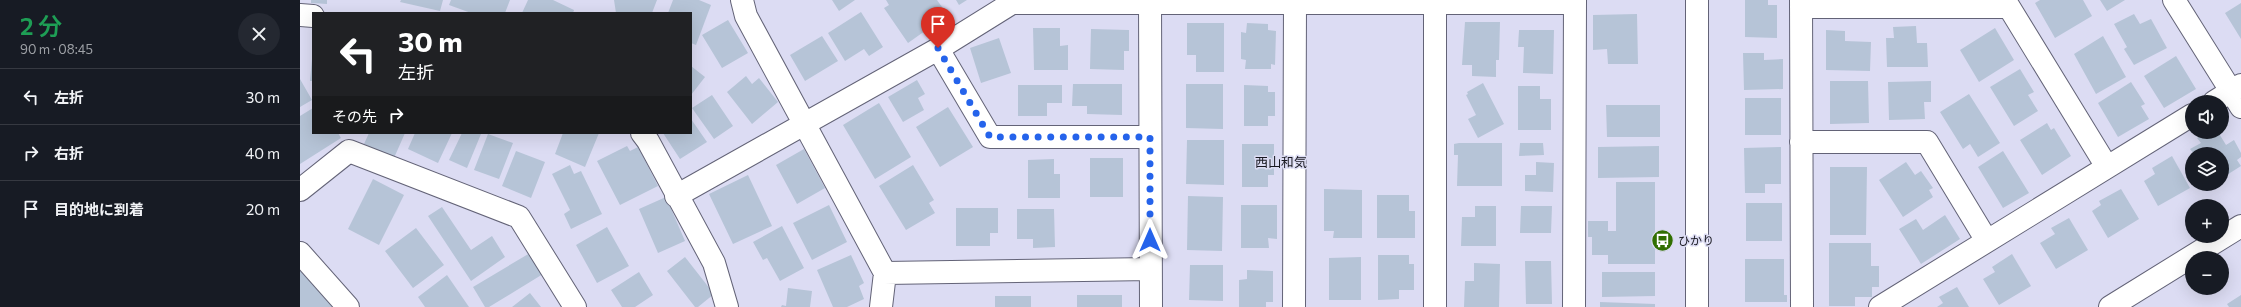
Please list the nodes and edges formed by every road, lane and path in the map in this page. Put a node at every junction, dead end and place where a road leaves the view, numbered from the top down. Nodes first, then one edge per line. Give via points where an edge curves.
1 (742, 0) edge
2 (1697, 0) edge
3 (2174, 0) edge
4 (1150, 1) edge
5 (1575, 1) edge
6 (1295, 3) junction
7 (1435, 3) junction
8 (1801, 4) edge
9 (300, 15) edge
10 (312, 16) edge
11 (938, 48) junction
12 (2232, 96) edge
13 (2185, 119) edge
14 (806, 124) junction
15 (643, 134) edge
16 (1150, 137) junction
17 (1801, 142) junction
18 (2107, 167) junction
19 (300, 190) edge
20 (676, 196) junction
21 (2241, 226) edge
22 (1987, 241) junction
23 (300, 253) edge
24 (1150, 270) junction
25 (885, 273) junction
26 (348, 307) edge
27 (575, 307) edge
28 (727, 307) edge
29 (881, 307) edge
30 (1151, 307) edge
31 (1294, 307) edge
32 (1435, 307) edge
33 (1574, 307) edge
34 (1697, 307) edge
35 (1802, 307) edge
36 (1880, 307) edge
37 (2110, 307) edge

1 - 14 street via 746,16
2 - 34 street
3 - 12 street
4 - 6 street
4 - 11 street via 1012,3
4 - 16 street
5 - 7 street
5 - 33 street
6 - 7 street
6 - 31 street
7 - 32 street
8 - 17 street
8 - 18 street via 2009,7
9 - 10 street
11 - 14 street
11 - 16 street via 990,137
13 - 18 street
14 - 20 street
14 - 25 street
15 - 20 street
16 - 24 street
17 - 22 street via 1927,142
17 - 35 street
18 - 22 street
19 - 27 street via 349,151 519,217
20 - 28 street via 714,263
21 - 37 street
22 - 36 street
23 - 26 street
24 - 25 street
24 - 30 street
25 - 29 street

